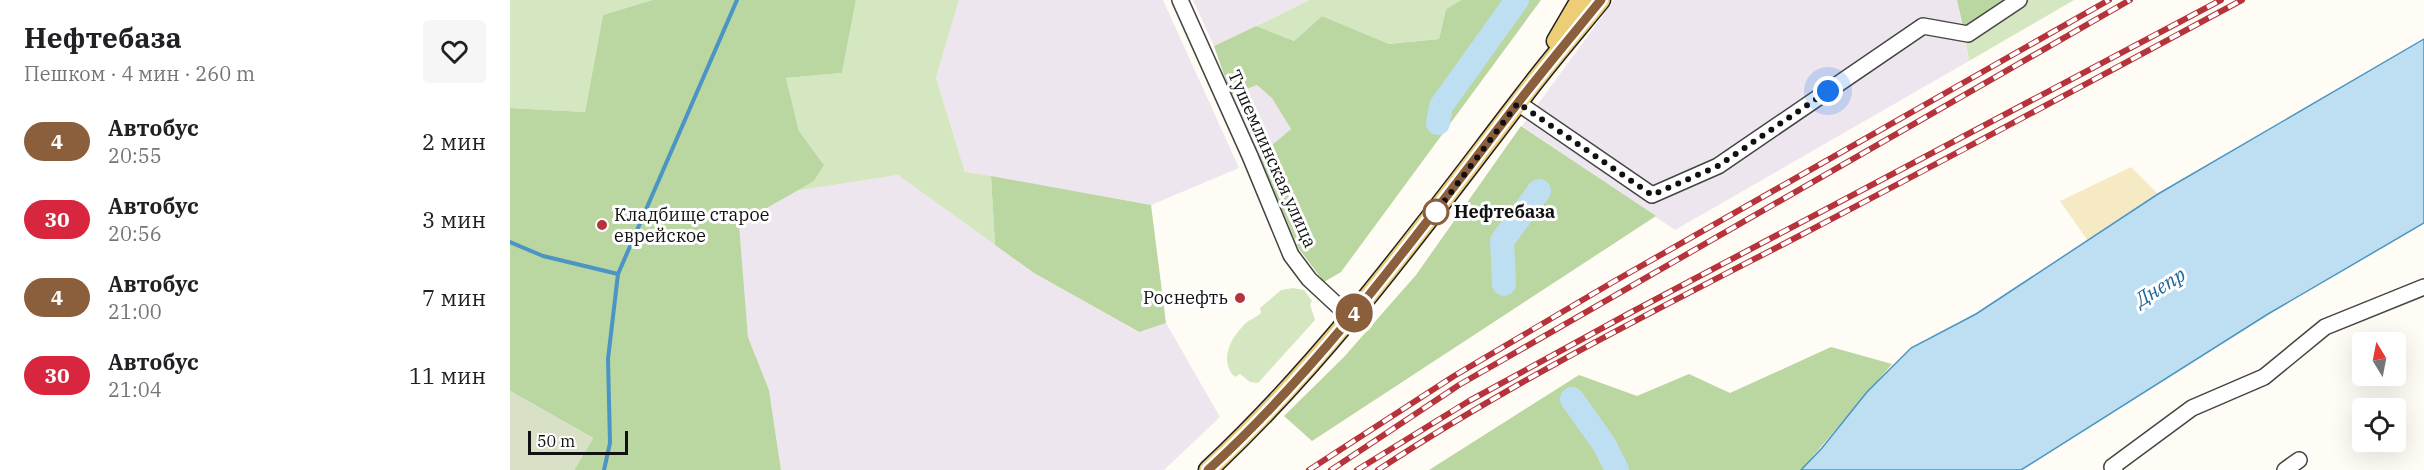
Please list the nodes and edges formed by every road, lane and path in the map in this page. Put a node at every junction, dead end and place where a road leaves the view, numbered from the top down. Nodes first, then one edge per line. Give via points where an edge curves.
1 (1180, 0) edge
2 (1580, 0) edge
3 (1601, 0) edge
4 (2019, 0) edge
5 (1521, 99) junction
6 (2424, 287) edge
7 (1351, 318) junction
8 (2299, 460) dead end
9 (1208, 470) edge
10 (2115, 470) edge
11 (2285, 470) edge

1 - 7 street, Тушемлинская улица via 1291,255 1309,279
2 - 5 main road
3 - 5 main road
4 - 5 street via 1968,34 1923,26 1718,166 1652,195
5 - 7 main road
6 - 10 street via 2325,327 2264,377 2192,408 2112,467
7 - 9 main road
8 - 11 street

